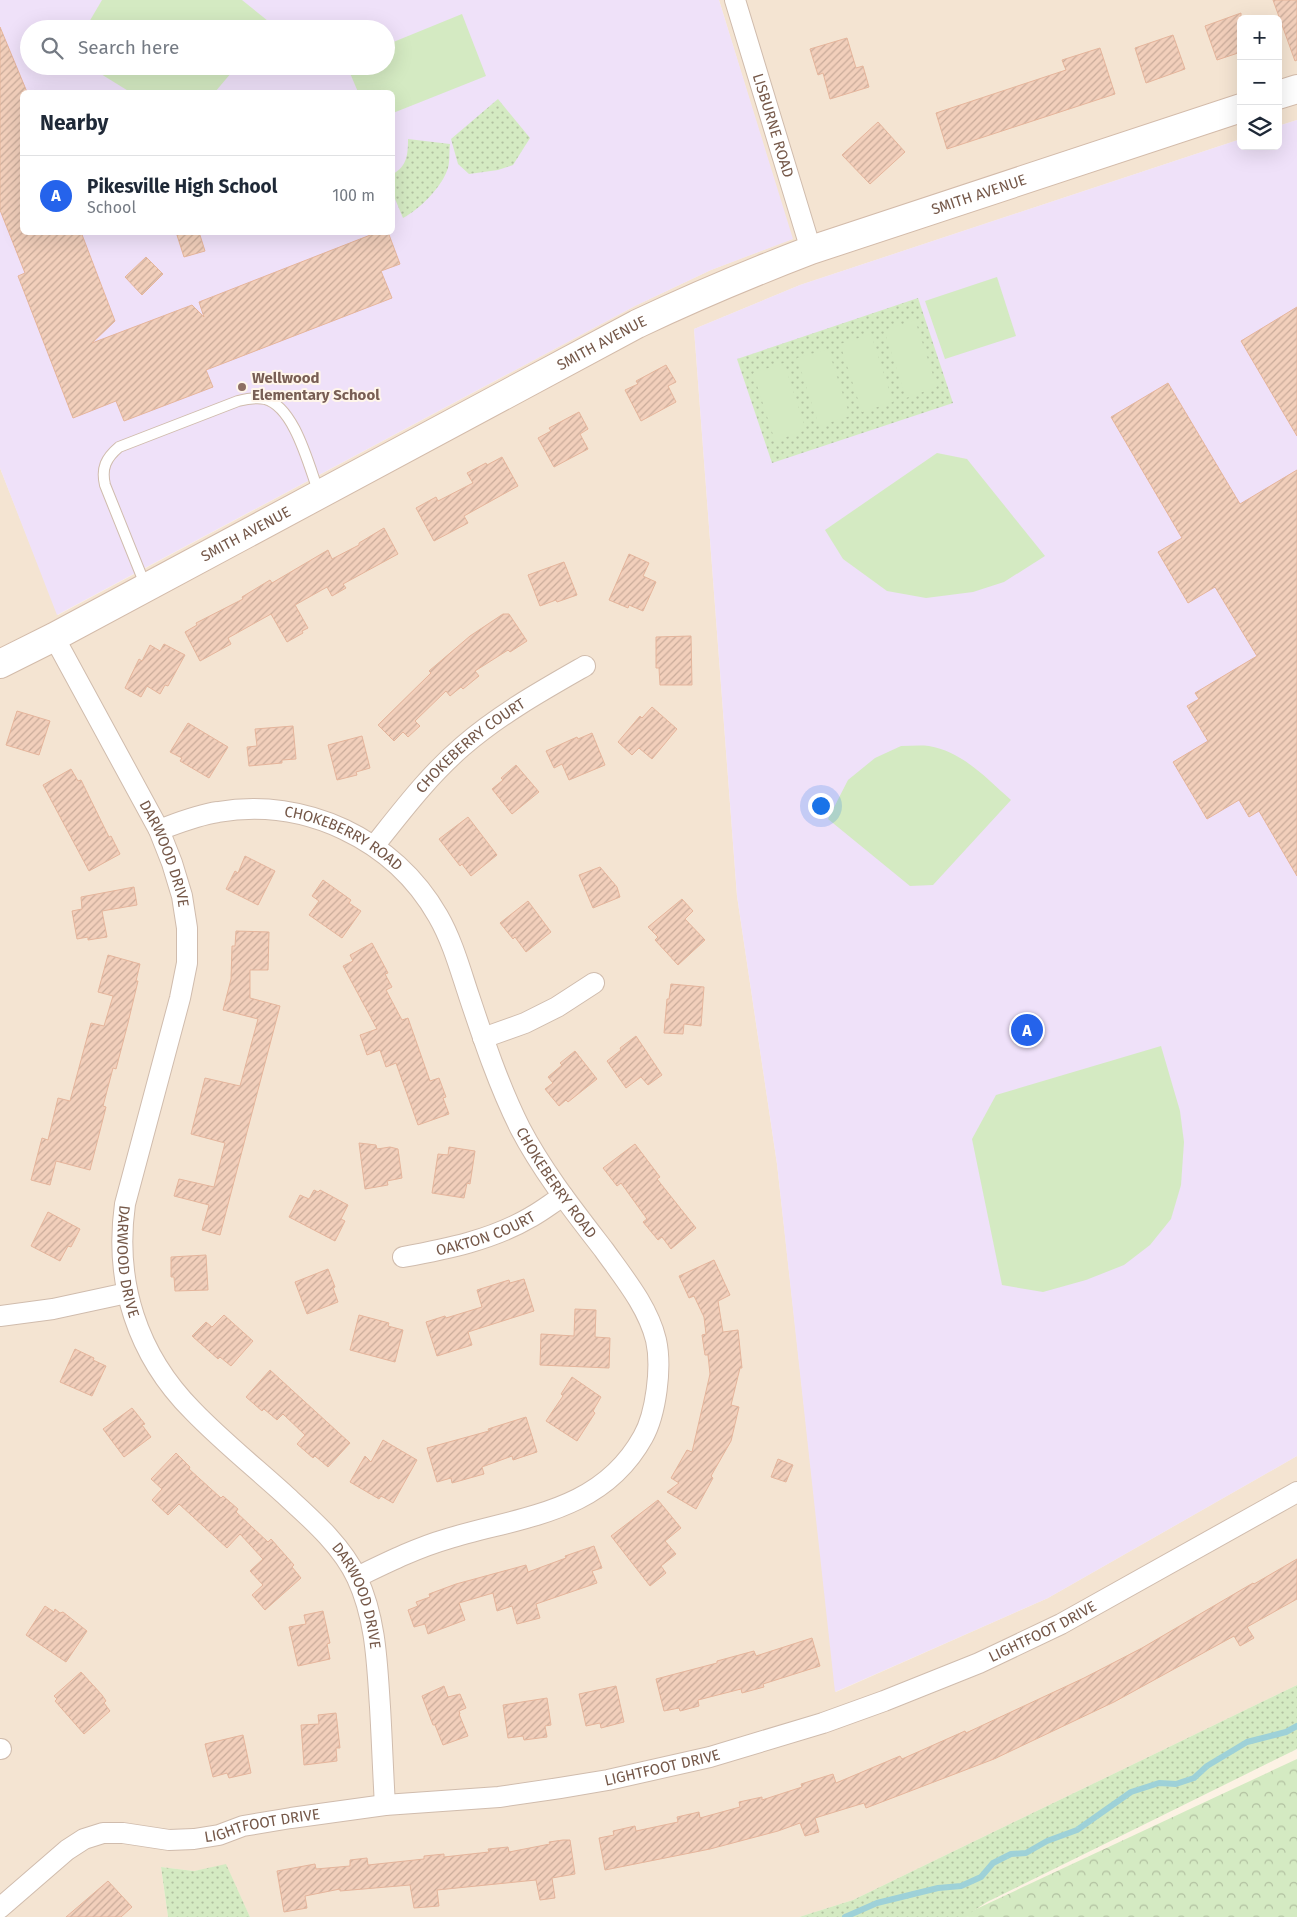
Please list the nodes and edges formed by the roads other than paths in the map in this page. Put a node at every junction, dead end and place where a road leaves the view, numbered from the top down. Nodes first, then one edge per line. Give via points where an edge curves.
1 (735, 0) edge
2 (1297, 89) edge
3 (1282, 94) edge
4 (1237, 109) edge
5 (811, 250) junction
6 (320, 494) junction
7 (146, 588) junction
8 (54, 637) junction
9 (0, 664) edge
10 (585, 666) dead end
11 (159, 830) junction
12 (374, 846) junction
13 (594, 983) dead end
14 (483, 1038) junction
15 (563, 1196) junction
16 (403, 1257) dead end
17 (127, 1293) junction
18 (0, 1316) edge
19 (1297, 1492) edge
20 (357, 1577) junction
21 (385, 1805) junction
22 (0, 1908) edge

1 - 5 street, LISBURNE ROAD
2 - 3 main road
4 - 5 main road, SMITH AVENUE
5 - 6 main road, SMITH AVENUE via 741,276 637,324
6 - 7 main road, SMITH AVENUE
6 - 7 lane via 294,426 286,413 266,400 238,400 119,448 105,463 103,474
7 - 8 main road, SMITH AVENUE
8 - 9 main road, SMITH AVENUE
8 - 11 street, DARWOOD DRIVE
10 - 12 street, CHOKEBERRY COURT via 535,695 463,746 411,799
11 - 12 street, CHOKEBERRY ROAD via 190,818 219,812 286,810 348,831
11 - 17 street, DARWOOD DRIVE via 182,896 187,928 187,963 125,1204 121,1229
12 - 14 street, CHOKEBERRY ROAD via 404,872 439,917
13 - 14 street via 557,1007
14 - 15 street, CHOKEBERRY ROAD via 520,1128
15 - 16 street, OAKTON COURT via 530,1218 506,1229 453,1248
15 - 20 street, CHOKEBERRY ROAD via 628,1282 645,1310 657,1341 654,1404 645,1434 629,1459 608,1481 582,1498 552,1510 445,1539
17 - 18 street via 53,1309
17 - 20 street, DARWOOD DRIVE via 151,1355 192,1410 308,1516 339,1550
19 - 21 street, LIGHTFOOT DRIVE via 1061,1624 970,1666 824,1723 710,1757 608,1780 499,1797
20 - 21 street, DARWOOD DRIVE via 369,1610 376,1645
21 - 22 street, LIGHTFOOT DRIVE via 243,1826 219,1835 194,1839 169,1840 102,1833 67,1850

